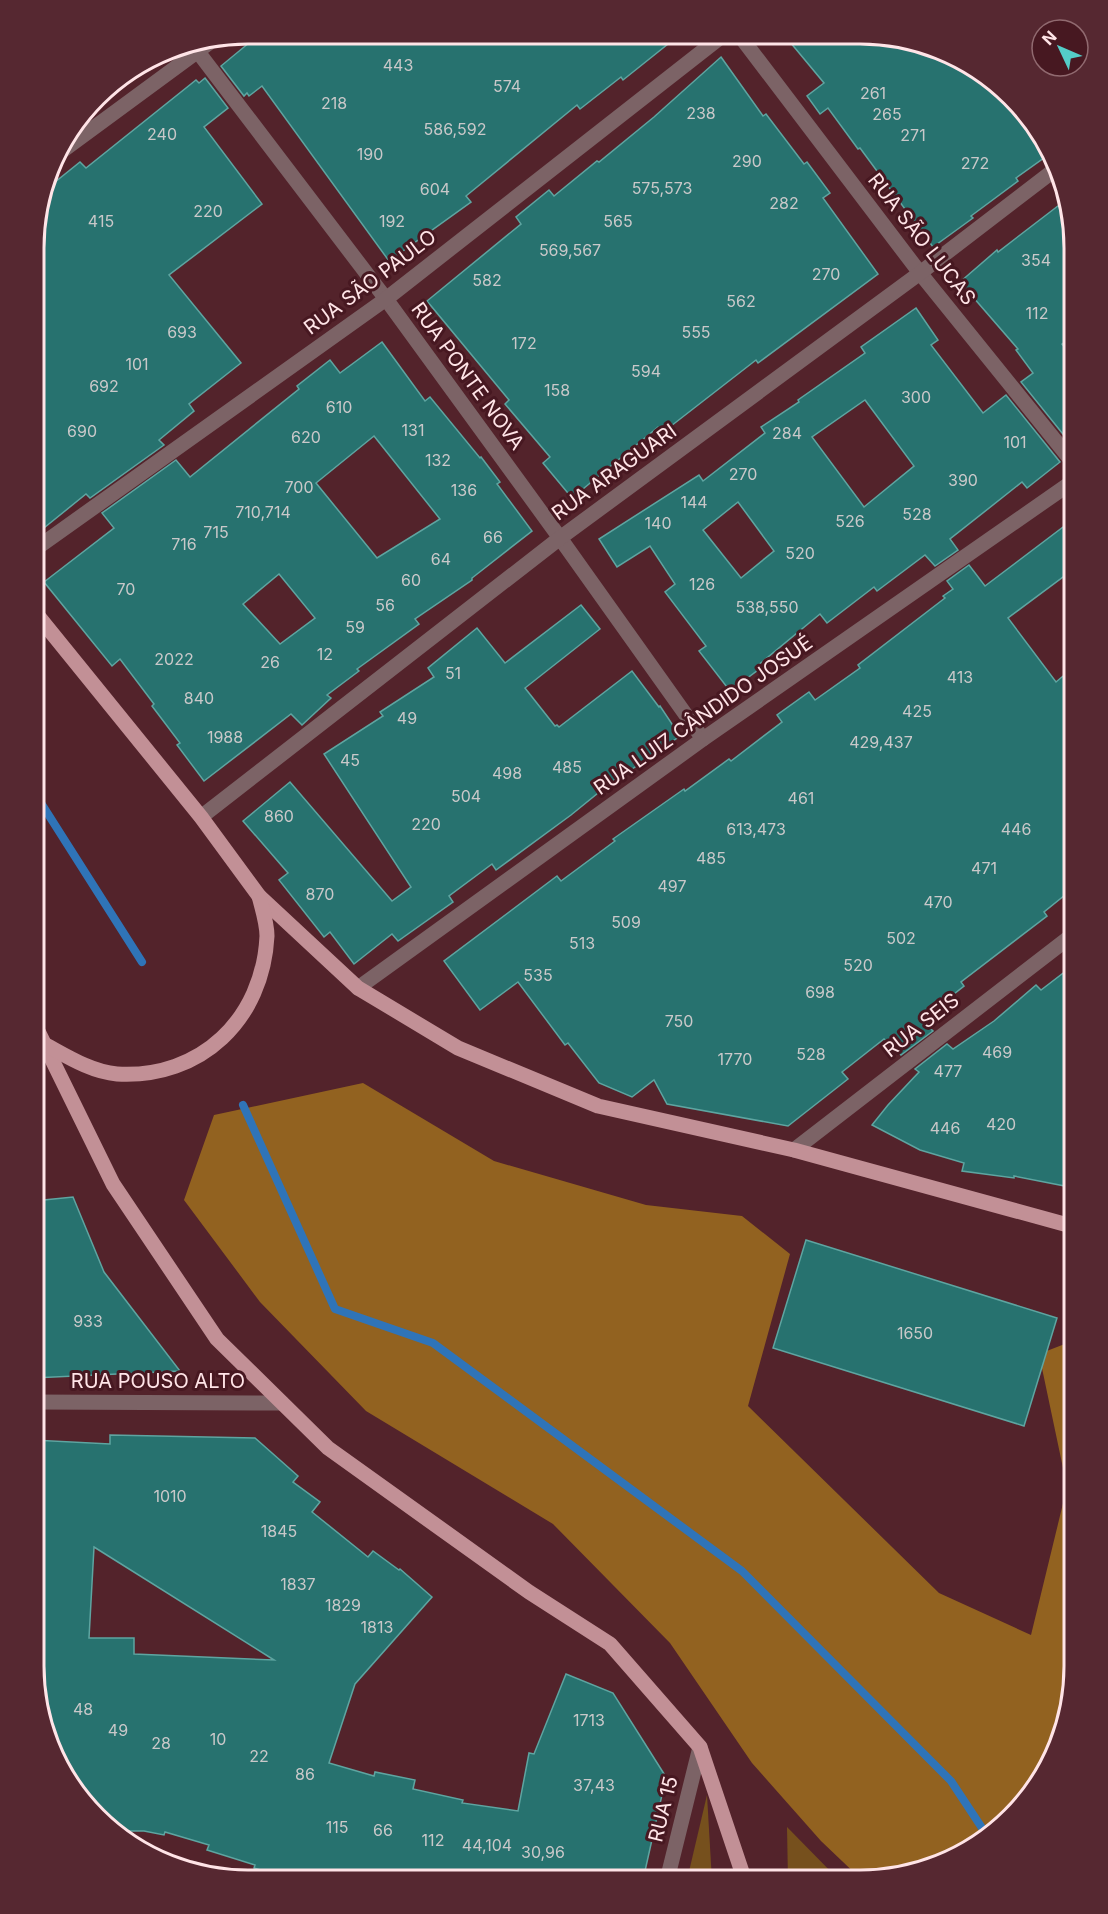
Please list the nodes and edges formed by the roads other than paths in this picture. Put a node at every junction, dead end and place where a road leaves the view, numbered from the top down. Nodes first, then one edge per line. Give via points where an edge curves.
1 (712, 44) edge
2 (746, 44) edge
3 (196, 50) edge
4 (191, 51) edge
5 (74, 142) edge
6 (1050, 173) edge
7 (920, 273) junction
8 (386, 299) junction
9 (1064, 451) edge
10 (1064, 488) edge
11 (560, 538) junction
12 (44, 543) edge
13 (44, 623) edge
14 (703, 740) junction
15 (201, 817) junction
16 (259, 896) junction
17 (1064, 941) edge
18 (358, 988) junction
19 (44, 1041) edge
20 (46, 1045) junction
21 (794, 1150) junction
22 (1064, 1224) edge
23 (44, 1402) edge
24 (282, 1402) junction
25 (700, 1747) junction
26 (669, 1870) edge
27 (741, 1870) edge

1 - 8 street, RUA SÃO PAULO
2 - 7 street, RUA SÃO LUCAS
3 - 8 street, RUA PONTE NOVA
4 - 5 street
6 - 7 street, RUA ARAGUARI
7 - 9 street, RUA SÃO LUCAS
7 - 11 street, RUA ARAGUARI
8 - 11 street, RUA PONTE NOVA
8 - 12 street, RUA SÃO PAULO
10 - 14 street, RUA LUIZ CÂNDIDO JOSUÉ
11 - 14 street, RUA PONTE NOVA
11 - 15 street, RUA ARAGUARI
13 - 15 main road
14 - 18 street, RUA LUIZ CÂNDIDO JOSUÉ
15 - 16 main road
16 - 18 main road
16 - 20 main road via 267,934 262,972 248,1008 223,1039 191,1061 154,1073 115,1074 78,1063
17 - 21 street, RUA SEIS
18 - 21 main road via 458,1048 598,1106
19 - 20 main road
20 - 24 main road via 113,1184 217,1339
21 - 22 main road
23 - 24 street, RUA POUSO ALTO
24 - 25 main road via 328,1448 529,1592 610,1644
25 - 26 street, RUA 15
25 - 27 main road

